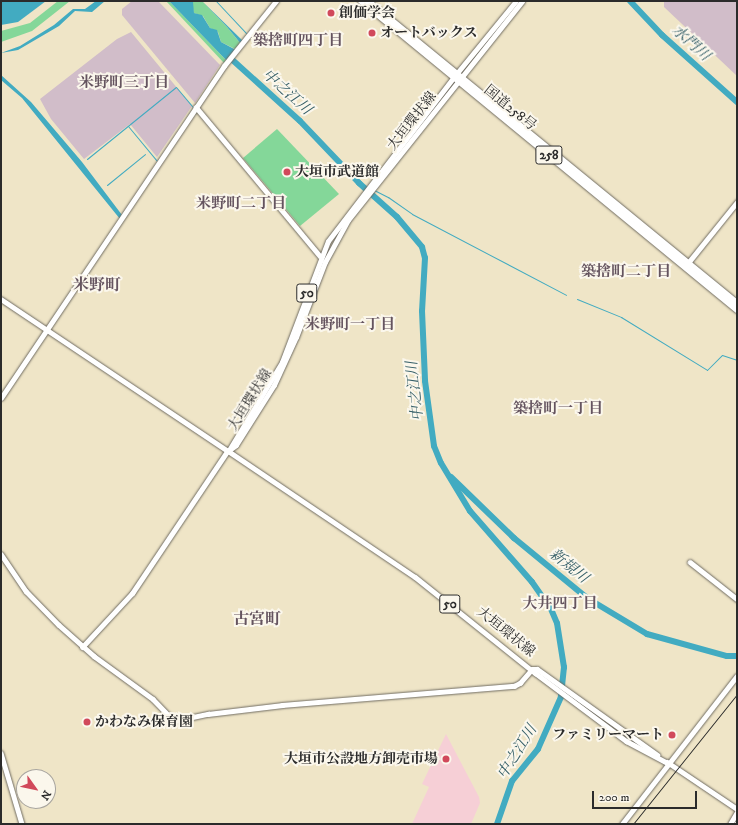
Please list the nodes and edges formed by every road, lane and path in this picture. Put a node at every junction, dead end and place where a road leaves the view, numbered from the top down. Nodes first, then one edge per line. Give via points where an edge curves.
1 (276, 1) edge
2 (361, 1) edge
3 (368, 1) edge
4 (516, 1) edge
5 (522, 1) edge
6 (457, 77) junction
7 (196, 107) junction
8 (360, 202) junction
9 (737, 202) edge
10 (320, 256) junction
11 (688, 263) junction
12 (1, 299) edge
13 (737, 303) edge
14 (737, 310) edge
15 (47, 330) junction
16 (268, 393) junction
17 (1, 398) edge
18 (228, 451) junction
19 (1, 554) edge
20 (690, 562) dead end
21 (737, 599) edge
22 (83, 647) junction
23 (532, 669) junction
24 (737, 676) edge
25 (1, 752) edge
26 (669, 764) junction
27 (737, 811) edge
28 (22, 824) edge
29 (622, 824) edge
30 (730, 824) edge

1 - 7 street via 225,65
2 - 6 highway, 国道258号 / 258
3 - 6 highway, 国道258号 / 258
4 - 6 main road, 大垣環状線 / 50
5 - 6 main road, 大垣環状線 / 50
6 - 8 main road, 大垣環状線 / 50
6 - 11 highway, 国道258号 / 258
6 - 14 highway, 国道258号 / 258
7 - 10 street
7 - 15 street
8 - 10 main road, 大垣環状線 / 50 via 343,218
8 - 16 main road, 大垣環状線 / 50 via 333,244 285,364
9 - 11 street
10 - 16 main road, 大垣環状線 / 50 via 282,362
11 - 13 highway, 国道258号 / 258
12 - 15 street
15 - 17 street
15 - 18 street
16 - 18 main road, 大垣環状線 / 50
18 - 22 street via 133,593
18 - 23 main road, 大垣環状線 / 50 via 415,577
19 - 22 street via 36,603
20 - 21 street
22 - 23 street via 153,699 174,721 282,705 518,685
23 - 26 main road, 大垣環状線 / 50 via 626,741
24 - 26 street
25 - 28 street
26 - 27 main road, 大垣環状線 / 50
26 - 29 street
27 - 30 main road, 大垣環状線 / 50

